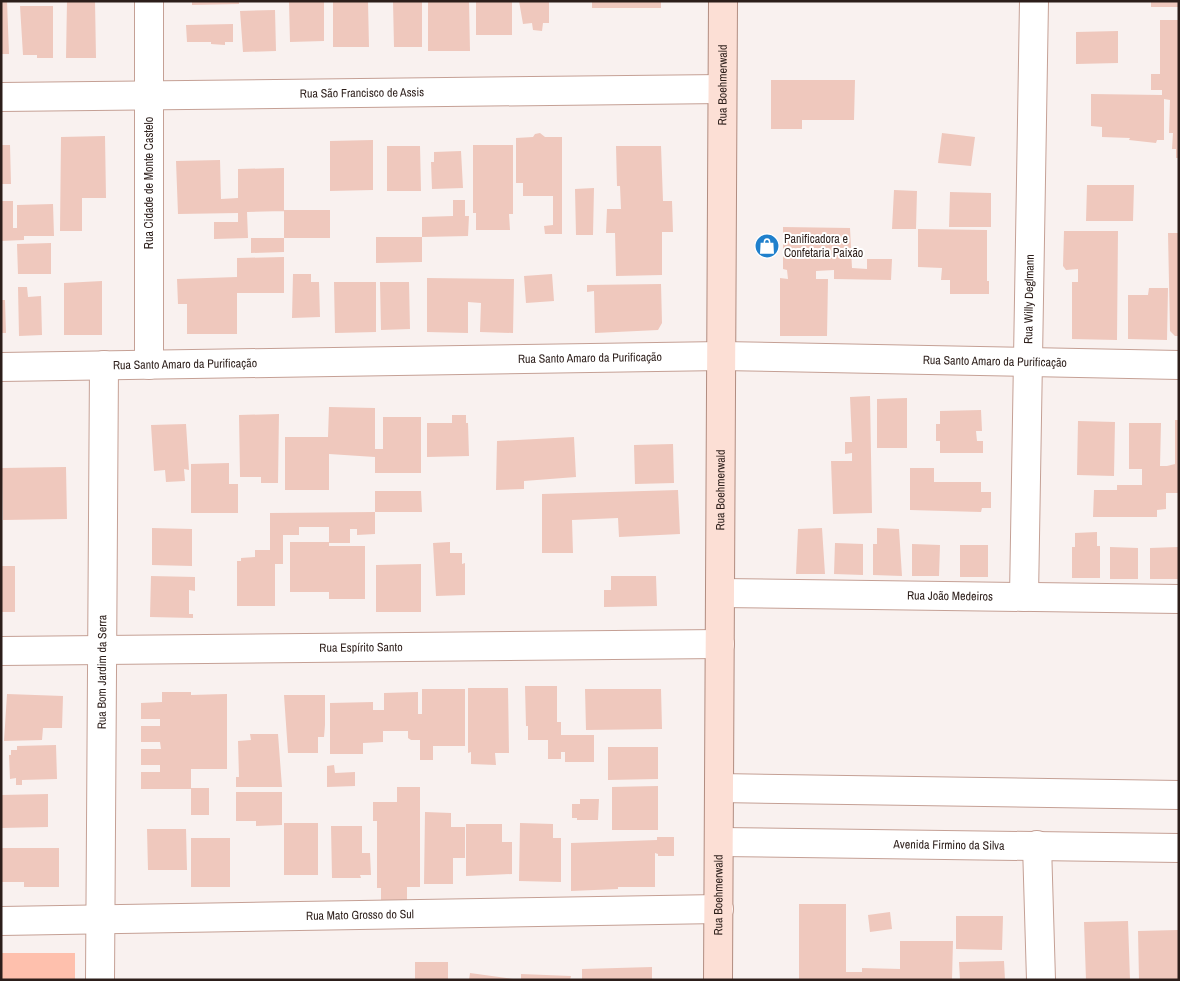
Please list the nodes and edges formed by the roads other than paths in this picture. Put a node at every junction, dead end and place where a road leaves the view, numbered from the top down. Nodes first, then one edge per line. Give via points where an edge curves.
1 (149, 1) edge
2 (723, 1) edge
3 (1034, 1) edge
4 (722, 89) junction
5 (149, 96) junction
6 (1, 97) edge
7 (722, 356) junction
8 (1028, 362) junction
9 (150, 364) junction
10 (1179, 364) edge
11 (104, 365) junction
12 (1, 366) edge
13 (721, 593) junction
14 (1024, 597) junction
15 (1179, 599) edge
16 (720, 644) junction
17 (102, 650) junction
18 (1, 651) edge
19 (720, 788) junction
20 (1179, 795) edge
21 (720, 842) junction
22 (1037, 845) junction
23 (1179, 848) edge
24 (719, 909) junction
25 (100, 920) junction
26 (1, 921) edge
27 (100, 980) edge
28 (718, 980) edge
29 (1041, 980) edge

1 - 5 street, Rua Cidade de Monte Castelo
2 - 4 main road, Rua Boehmerwald
3 - 8 street, Rua Willy Deglmann
4 - 5 street, Rua São Francisco de Assis
4 - 7 main road, Rua Boehmerwald
5 - 6 street, Rua São Francisco de Assis
5 - 9 street, Rua Cidade de Monte Castelo
7 - 8 street, Rua Santo Amaro da Purificação
7 - 9 street, Rua Santo Amaro da Purificação
7 - 13 main road, Rua Boehmerwald
8 - 10 street, Rua Santo Amaro da Purificação
8 - 14 street, Rua Willy Deglmann
9 - 11 street, Rua Santo Amaro da Purificação
11 - 12 street, Rua Santo Amaro da Purificação
11 - 17 street, Rua Bom Jardim da Serra
13 - 14 street, Rua João Medeiros
13 - 16 main road, Rua Boehmerwald
14 - 15 street, Rua João Medeiros
16 - 17 street, Rua Espírito Santo
16 - 19 main road, Rua Boehmerwald
17 - 18 street, Rua Espírito Santo
17 - 25 street, Rua Bom Jardim da Serra
19 - 20 street
19 - 21 main road, Rua Boehmerwald
21 - 22 street, Avenida Firmino da Silva
21 - 24 main road, Rua Boehmerwald
22 - 23 street, Avenida Firmino da Silva
22 - 29 street
24 - 25 street, Rua Mato Grosso do Sul
24 - 28 main road, Rua Boehmerwald
25 - 26 street, Rua Mato Grosso do Sul
25 - 27 street, Rua Bom Jardim da Serra

